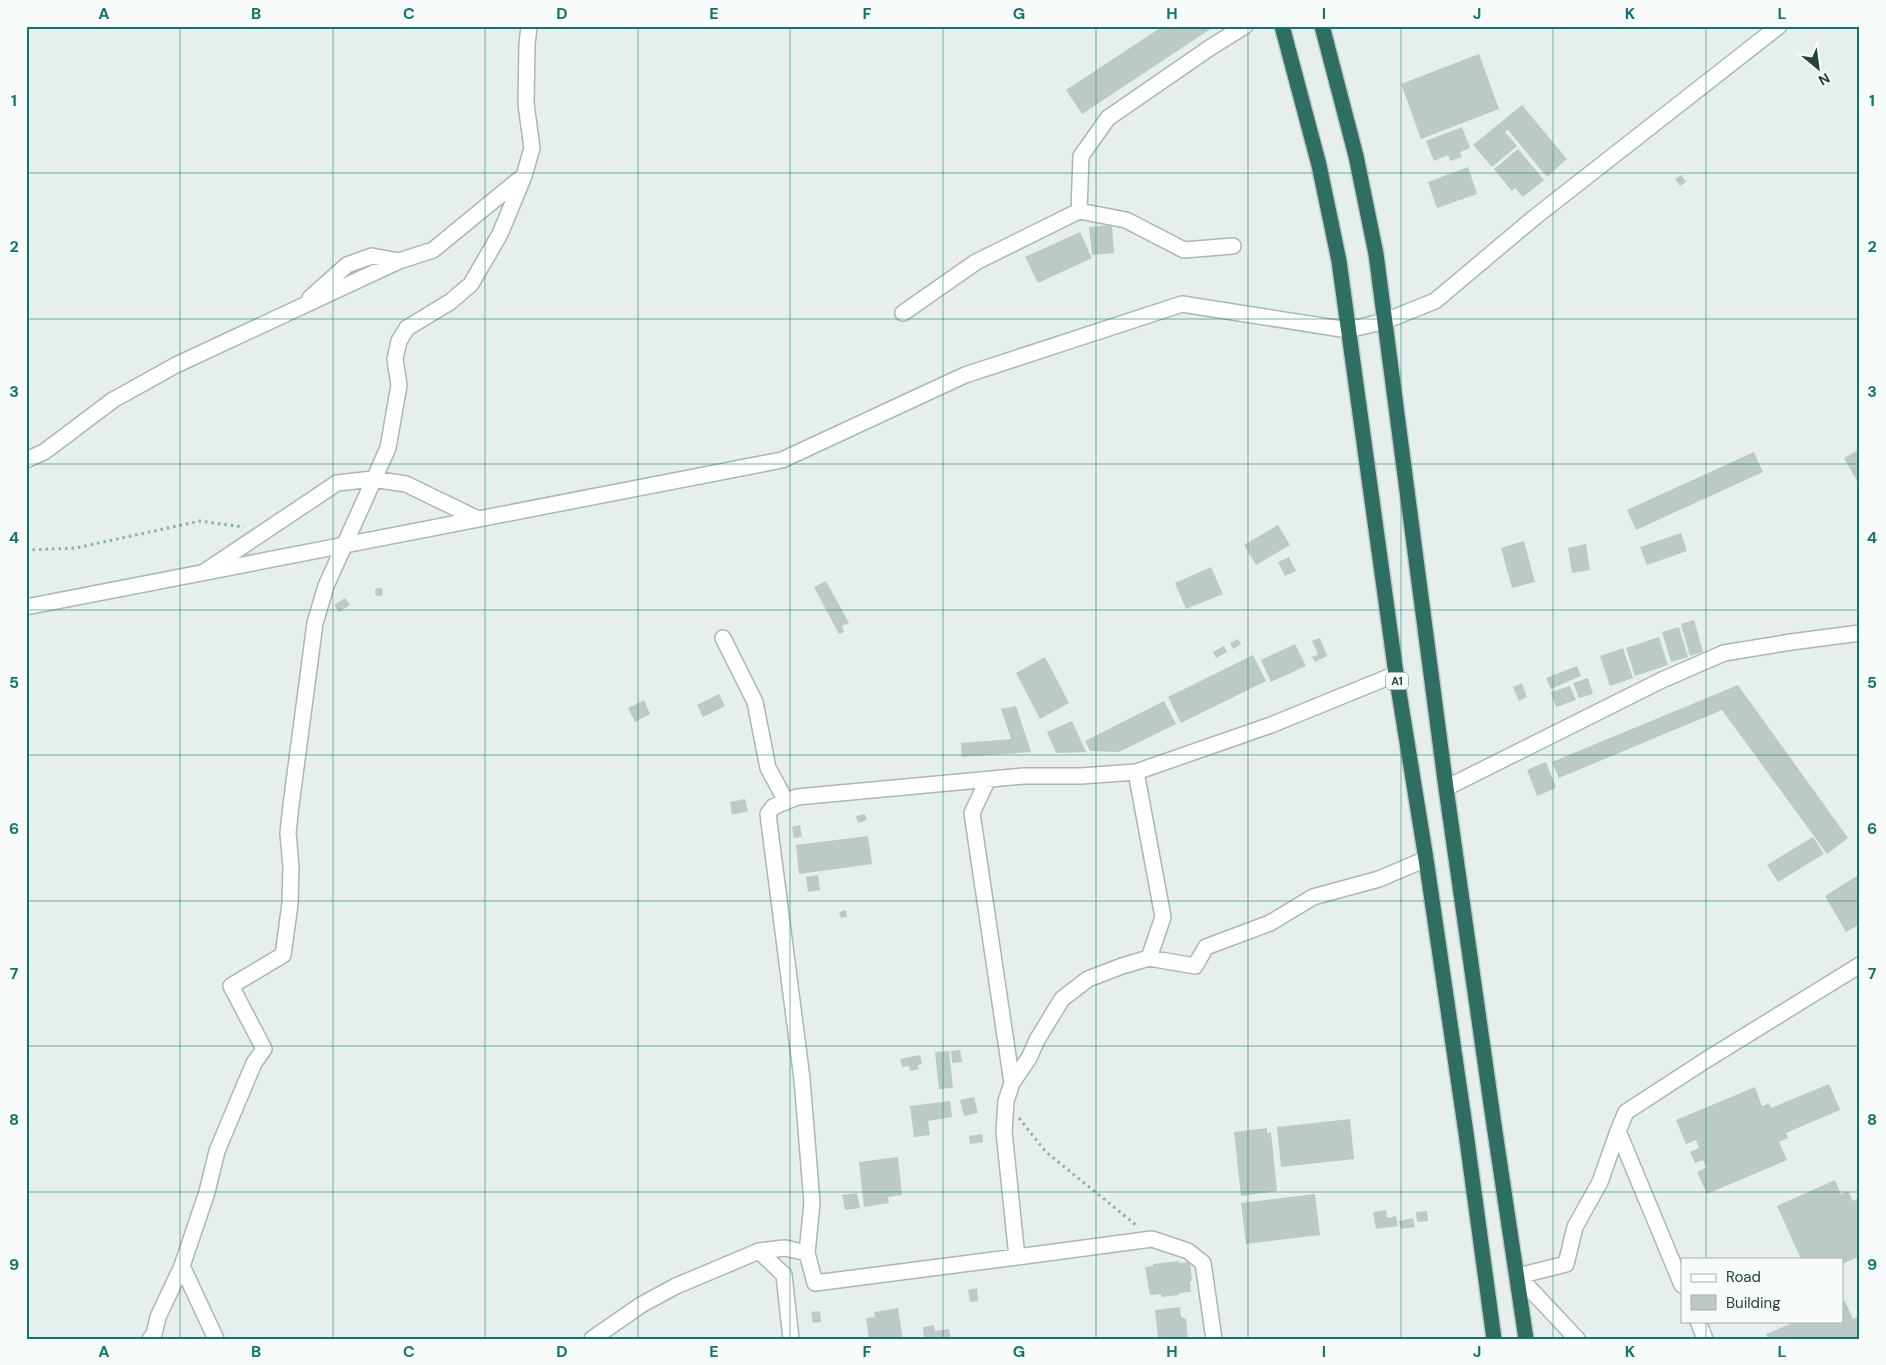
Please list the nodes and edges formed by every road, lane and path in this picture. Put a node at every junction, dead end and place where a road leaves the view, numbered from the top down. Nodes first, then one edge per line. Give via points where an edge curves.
1 (530, 26) edge
2 (1246, 26) edge
3 (1282, 26) edge
4 (1322, 26) edge
5 (1779, 26) edge
6 (524, 176) junction
7 (1079, 211) junction
8 (1233, 246) dead end
9 (903, 313) dead end
10 (1385, 321) junction
11 (1348, 330) junction
12 (26, 460) edge
13 (373, 480) junction
14 (478, 519) junction
15 (267, 530) junction
16 (345, 545) junction
17 (26, 550) edge
18 (204, 572) junction
19 (26, 607) edge
20 (1860, 633) edge
21 (723, 638) dead end
22 (1396, 674) junction
23 (1136, 772) junction
24 (988, 779) junction
25 (1446, 788) junction
26 (786, 801) junction
27 (1426, 860) junction
28 (1149, 958) junction
29 (1860, 965) edge
30 (1012, 1083) junction
31 (1006, 1102) junction
32 (1618, 1131) junction
33 (1152, 1238) junction
34 (759, 1251) junction
35 (807, 1253) junction
36 (1018, 1257) junction
37 (182, 1266) junction
38 (1518, 1276) junction
39 (1681, 1282) edge
40 (1698, 1322) edge
41 (150, 1339) edge
42 (216, 1339) edge
43 (592, 1339) edge
44 (792, 1339) edge
45 (1214, 1339) edge
46 (1494, 1339) edge
47 (1526, 1339) edge
48 (1577, 1339) edge
49 (1705, 1339) edge

1 - 6 street via 526,104 532,148
2 - 7 street via 1108,118 1081,156
3 - 11 highway, A1 via 1319,165
4 - 10 highway via 1356,156 1376,254
5 - 10 street via 1535,217 1435,301
6 - 12 street via 433,250 399,261 372,256 346,265 301,306 176,364 112,400 44,452
6 - 13 street via 500,234 471,284 450,302 407,328 399,341 395,359 399,385 394,421 388,448
7 - 8 street via 1126,220 1184,250
7 - 9 street via 976,262
10 - 11 street
10 - 25 highway
11 - 14 street via 1182,304 965,376 782,460
11 - 22 highway, A1
13 - 14 street via 406,484
13 - 15 street via 337,483
13 - 16 street
14 - 16 street
15 - 17 path via 200,521 76,548
15 - 18 street
16 - 18 street
16 - 37 street via 326,586 314,623 288,833 290,895 283,955 231,986 264,1049 254,1064 218,1150
18 - 19 street
20 - 25 street via 1724,653 1662,680
21 - 26 street via 755,702 768,768
22 - 23 street via 1270,725
22 - 27 highway, A1
23 - 24 street
23 - 28 street via 1163,917
24 - 26 street via 797,797
24 - 30 street via 972,812
25 - 38 highway
26 - 35 street via 773,807 768,814 802,1079 812,1203
27 - 28 street via 1379,879 1313,897 1270,923 1206,947 1195,966
27 - 46 highway, A1
28 - 30 street via 1088,979 1062,999
29 - 32 street via 1626,1112
30 - 31 street
31 - 33 path via 1046,1152
31 - 36 street via 1004,1132
32 - 38 street via 1600,1182 1575,1227 1566,1264
32 - 39 street
33 - 36 street
33 - 45 street via 1188,1250 1203,1263
34 - 35 street via 785,1248
34 - 43 street via 676,1286 641,1305
34 - 44 street via 784,1275
35 - 36 street via 815,1282
37 - 41 street
37 - 42 street
38 - 47 highway
38 - 48 street
40 - 49 street

